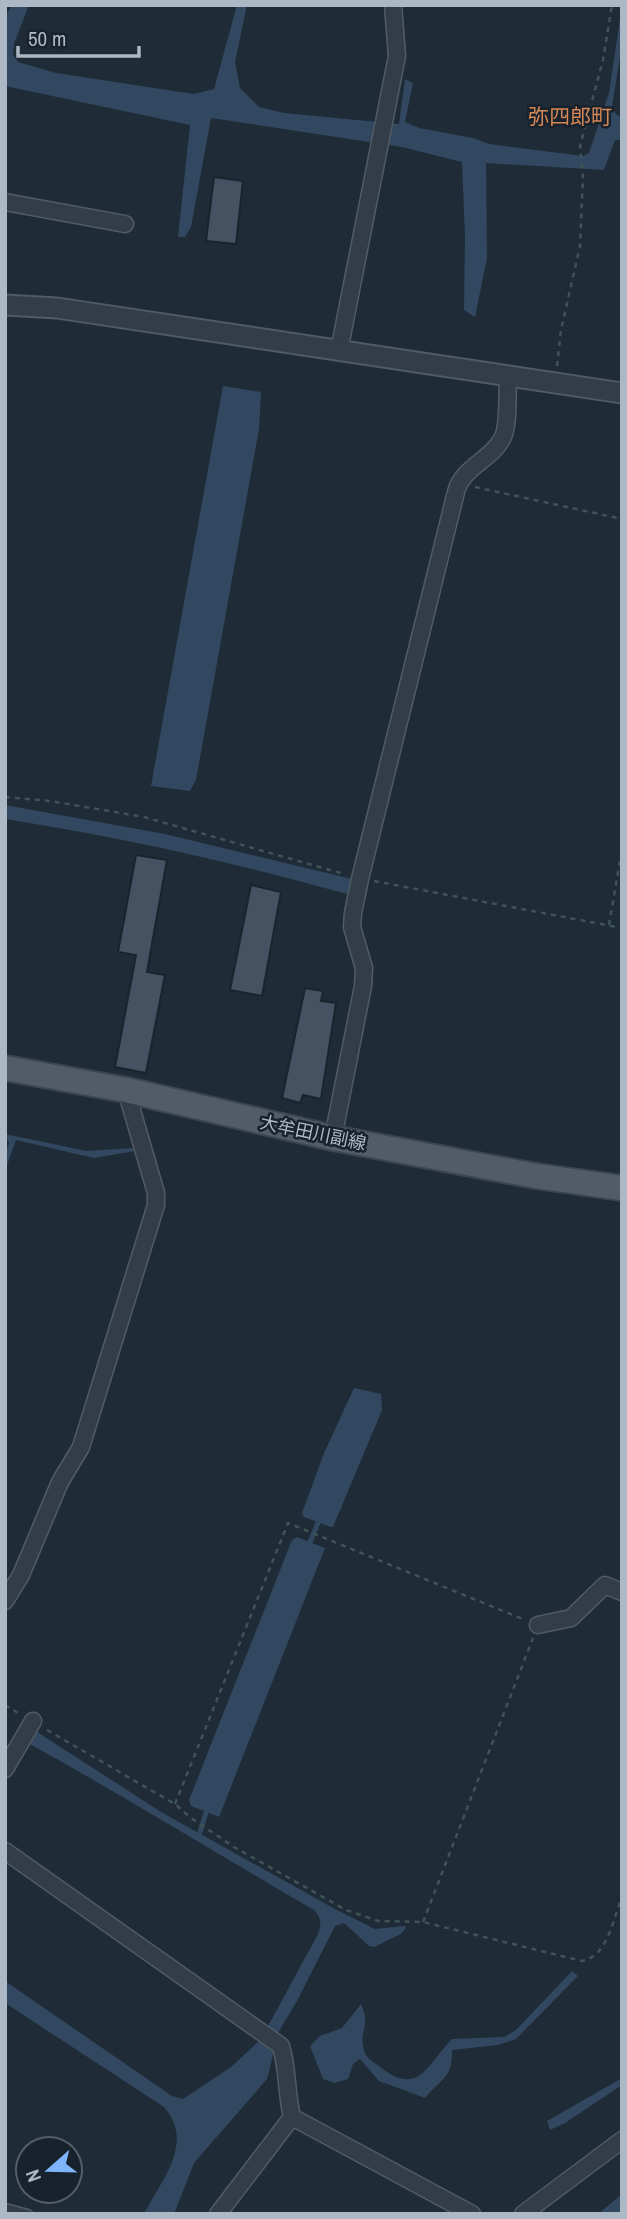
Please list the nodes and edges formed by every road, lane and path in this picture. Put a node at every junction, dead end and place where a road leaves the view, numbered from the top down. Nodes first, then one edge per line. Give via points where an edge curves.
1 (393, 5) edge
2 (612, 5) edge
3 (5, 202) edge
4 (125, 224) dead end
5 (5, 305) edge
6 (339, 351) junction
7 (508, 376) junction
8 (555, 383) junction
9 (622, 393) edge
10 (458, 484) junction
11 (622, 519) edge
12 (5, 797) edge
13 (622, 849) edge
14 (360, 878) junction
15 (608, 926) junction
16 (622, 928) edge
17 (5, 1068) edge
18 (126, 1090) junction
19 (333, 1138) junction
20 (622, 1188) edge
21 (622, 1592) edge
22 (5, 1601) edge
23 (538, 1625) junction
24 (5, 1705) edge
25 (31, 1725) junction
26 (5, 1769) edge
27 (175, 1804) junction
28 (5, 1851) edge
29 (622, 1897) edge
30 (423, 1922) junction
31 (292, 2117) junction
32 (622, 2140) edge
33 (5, 2208) edge
34 (28, 2214) edge
35 (218, 2214) edge
36 (472, 2214) edge
37 (523, 2214) edge

1 - 6 street via 397,56
2 - 8 path via 580,146 580,246 561,330
3 - 4 street
5 - 6 street via 57,308
6 - 7 street
7 - 8 street
7 - 10 street via 505,435
8 - 9 street
10 - 11 path
10 - 14 street
12 - 14 path via 144,817
13 - 15 path
14 - 15 path
14 - 19 street via 352,927 364,968 363,986
15 - 16 path
17 - 18 main road, 大牟田川副線
18 - 19 main road, 大牟田川副線
18 - 22 street via 156,1205 81,1447
19 - 20 main road, 大牟田川副線
21 - 23 street via 605,1585 571,1618
23 - 27 path via 288,1523
23 - 30 path
24 - 25 path
25 - 26 street
25 - 27 path
27 - 30 path via 234,1847 346,1910 378,1921
28 - 31 street via 281,2046
29 - 30 path via 601,1952 582,1961
31 - 35 street
31 - 36 street
32 - 37 street
33 - 34 lane

